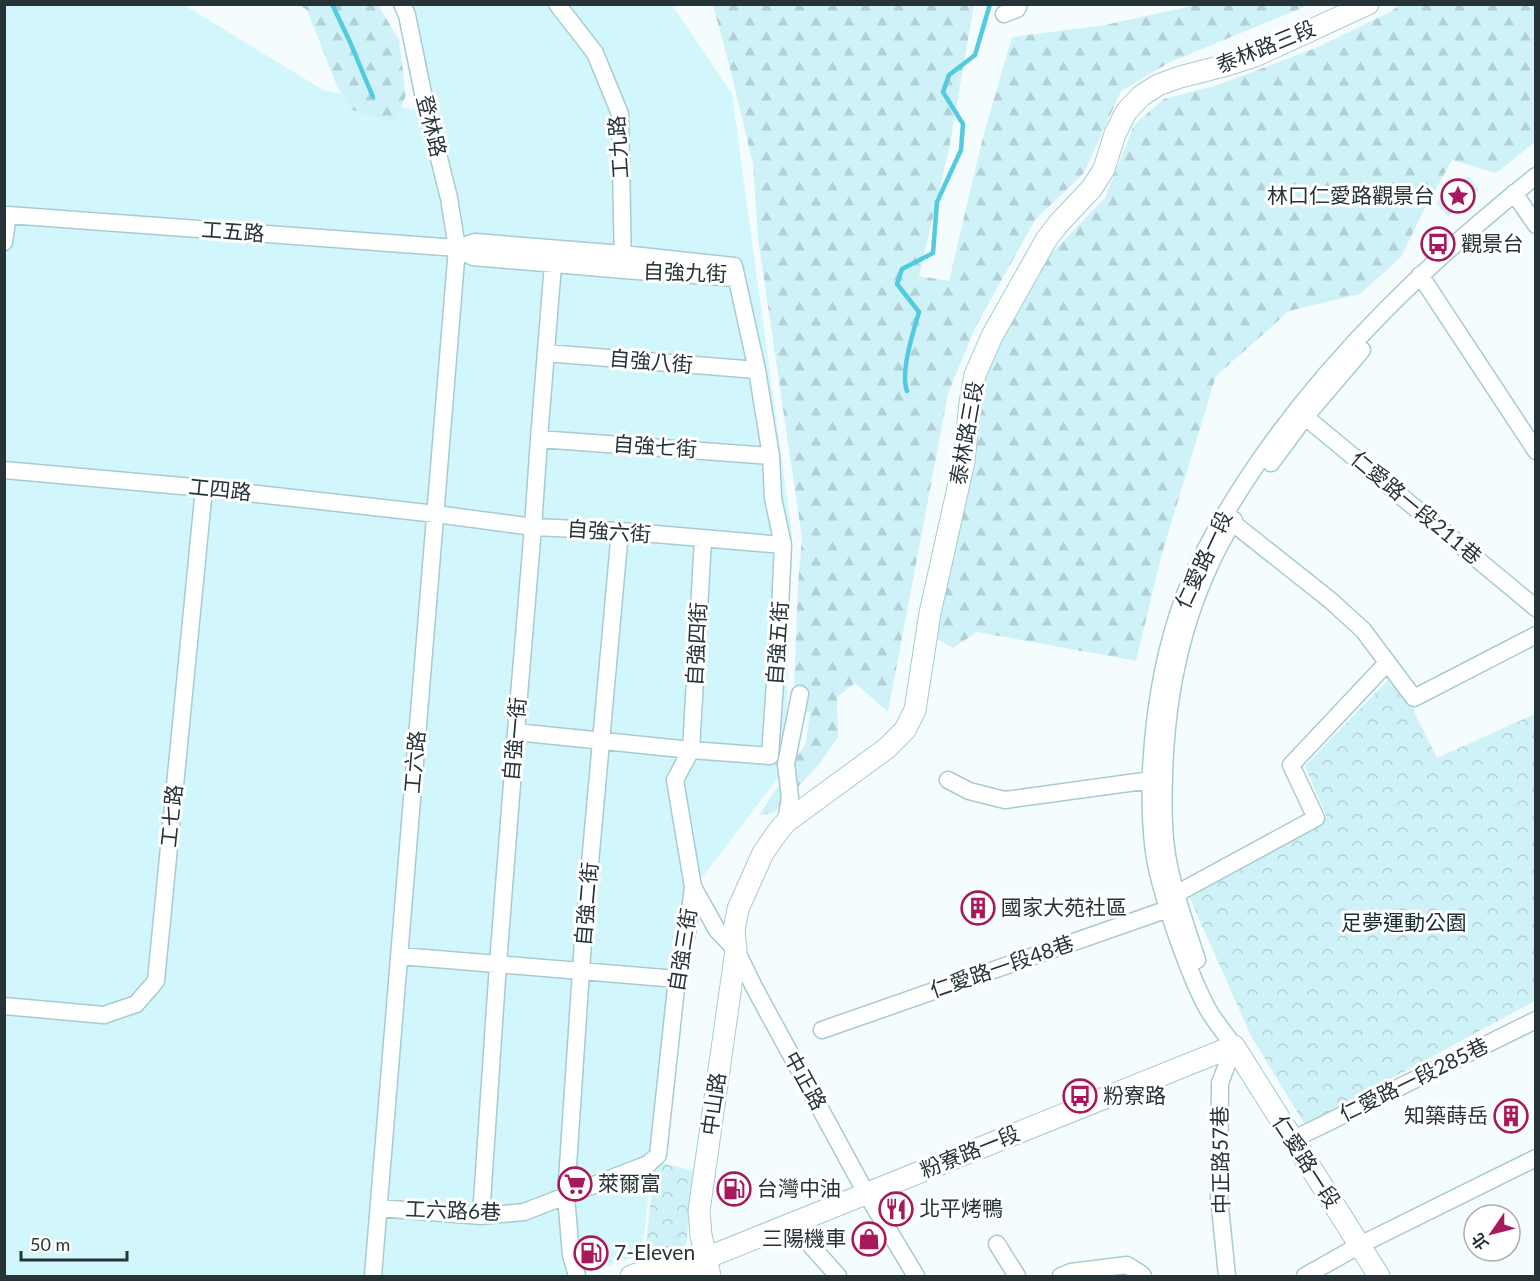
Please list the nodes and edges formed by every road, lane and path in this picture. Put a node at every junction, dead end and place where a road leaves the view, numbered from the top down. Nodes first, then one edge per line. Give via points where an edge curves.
1 (557, 4) edge
2 (1006, 4) edge
3 (1019, 4) edge
4 (1368, 4) edge
5 (405, 10) edge
6 (1536, 176) edge
7 (1536, 190) edge
8 (1517, 198) junction
9 (1536, 225) edge
10 (4, 242) edge
11 (457, 248) junction
12 (623, 262) junction
13 (553, 264) junction
14 (736, 278) joint
15 (1424, 280) junction
16 (546, 353) junction
17 (757, 370) junction
18 (1301, 413) junction
19 (539, 439) junction
20 (1536, 451) edge
21 (771, 456) junction
22 (4, 470) edge
23 (204, 488) junction
24 (436, 514) junction
25 (1228, 519) junction
26 (533, 527) junction
27 (620, 531) junction
28 (703, 539) junction
29 (783, 545) junction
30 (1536, 608) edge
31 (1536, 635) edge
32 (1387, 663) junction
33 (800, 694) dead end
34 (516, 732) junction
35 (601, 741) junction
36 (692, 750) junction
37 (948, 780) dead end
38 (1151, 780) junction
39 (786, 822) junction
40 (693, 887) junction
41 (1172, 902) junction
42 (736, 950) junction
43 (399, 956) junction
44 (498, 964) junction
45 (581, 971) junction
46 (677, 979) junction
47 (4, 1006) edge
48 (1536, 1020) edge
49 (822, 1030) dead end
50 (1234, 1046) junction
51 (1292, 1140) junction
52 (658, 1155) joint
53 (1536, 1158) edge
54 (866, 1193) junction
55 (566, 1196) junction
56 (379, 1208) junction
57 (481, 1216) junction
58 (790, 1223) junction
59 (997, 1244) dead end
60 (1360, 1245) junction
61 (708, 1267) edge
62 (373, 1276) edge
63 (577, 1276) edge
64 (631, 1276) edge
65 (678, 1276) edge
66 (719, 1276) edge
67 (838, 1276) edge
68 (916, 1276) edge
69 (1017, 1276) edge
70 (1061, 1276) edge
71 (1143, 1276) edge
72 (1227, 1276) edge
73 (1305, 1276) edge
74 (1379, 1276) edge

1 - 12 street, 工九路 via 595,53 620,114
2 - 3 street via 1004,14 1017,9
4 - 39 main road, 泰林路三段 via 1255,56 1158,85 1126,112 1104,169 1046,240 992,336 975,375 964,461 930,613 915,710 905,730 887,748
5 - 11 street, 登林路
6 - 8 street, 仁愛路一段
7 - 8 street, 仁愛路一段
8 - 9 street
8 - 15 street, 仁愛路一段
10 - 11 street, 工五路 via 8,215
11 - 12 street, 自強九街 via 475,242
11 - 13 street, 自強九街 via 473,256
11 - 24 street, 工六路
12 - 13 street, 自強九街
12 - 14 street, 自強九街
13 - 16 street, 自強一街
14 - 17 street, 自強五街
15 - 18 street, 仁愛路一段 via 1396,298 1345,352
15 - 20 street
16 - 17 street, 自強八街
16 - 19 street, 自強一街
17 - 21 street, 自強五街
18 - 25 street, 仁愛路一段 via 1273,440
18 - 30 street, 仁愛路一段211巷
19 - 21 street, 自強七街
19 - 26 street, 自強一街
21 - 29 street, 自強五街 via 773,498
22 - 23 street, 工四路
23 - 24 street, 工四路
23 - 47 street, 工七路 via 156,981 136,1004 104,1015
24 - 26 street, 自強六街
24 - 43 street, 工六路
25 - 32 street via 1330,600 1363,630
25 - 38 street, 仁愛路一段 via 1203,553 1171,639 1159,691
25 - 41 street, 仁愛路一段 via 1190,615 1170,700 1163,800
26 - 27 street, 自強六街
26 - 34 street, 自強一街
27 - 28 street, 自強六街
27 - 35 street, 自強二街
28 - 29 street, 自強六街
28 - 36 street, 自強四街
29 - 36 street, 自強五街 via 770,756
31 - 32 street via 1414,698
32 - 41 street, 仁愛路一段48巷 via 1291,765 1316,818
33 - 39 street via 786,764 790,797
34 - 35 street, 自強五街
34 - 44 street, 自強一街
35 - 36 street, 自強五街
35 - 45 street, 自強二街
36 - 40 street, 自強三街 via 675,780
37 - 38 street via 969,791 1005,800
38 - 41 street, 仁愛路一段 via 1156,866
39 - 42 main road, 泰林路三段 via 763,853 738,909
40 - 42 street, 中正路 via 717,930
40 - 46 street, 自強三街
41 - 49 street, 仁愛路一段48巷
41 - 50 street, 仁愛路一段 via 1189,970 1210,1012
42 - 54 street, 中正路
42 - 61 main road, 中山路 via 699,1211
43 - 44 street
43 - 56 street, 工六路
44 - 45 street
44 - 57 street, 自強一街
45 - 46 street
45 - 55 street, 自強二街
46 - 52 street, 自強三街
48 - 51 street, 仁愛路一段285巷
50 - 51 main road, 仁愛路一段
50 - 54 main road, 粉寮路一段
50 - 72 street, 中正路57巷 via 1220,1083 1219,1197
51 - 60 main road, 仁愛路一段
52 - 55 street, 工六路6巷 via 648,1164
53 - 60 street
54 - 58 main road, 粉寮路一段
54 - 68 street, 中正路
55 - 57 street, 工六路6巷 via 524,1212
55 - 63 street, 自強二街 via 571,1255
56 - 57 street, 工六路6巷
56 - 62 street, 工六路
58 - 61 main road, 粉寮路一段
58 - 67 street
59 - 69 street
60 - 73 street
60 - 74 main road, 仁愛路一段
61 - 64 main road, 粉寮路一段 via 668,1264
61 - 65 main road, 粉寮路一段
61 - 66 main road, 中山路
70 - 71 street via 1127,1265

